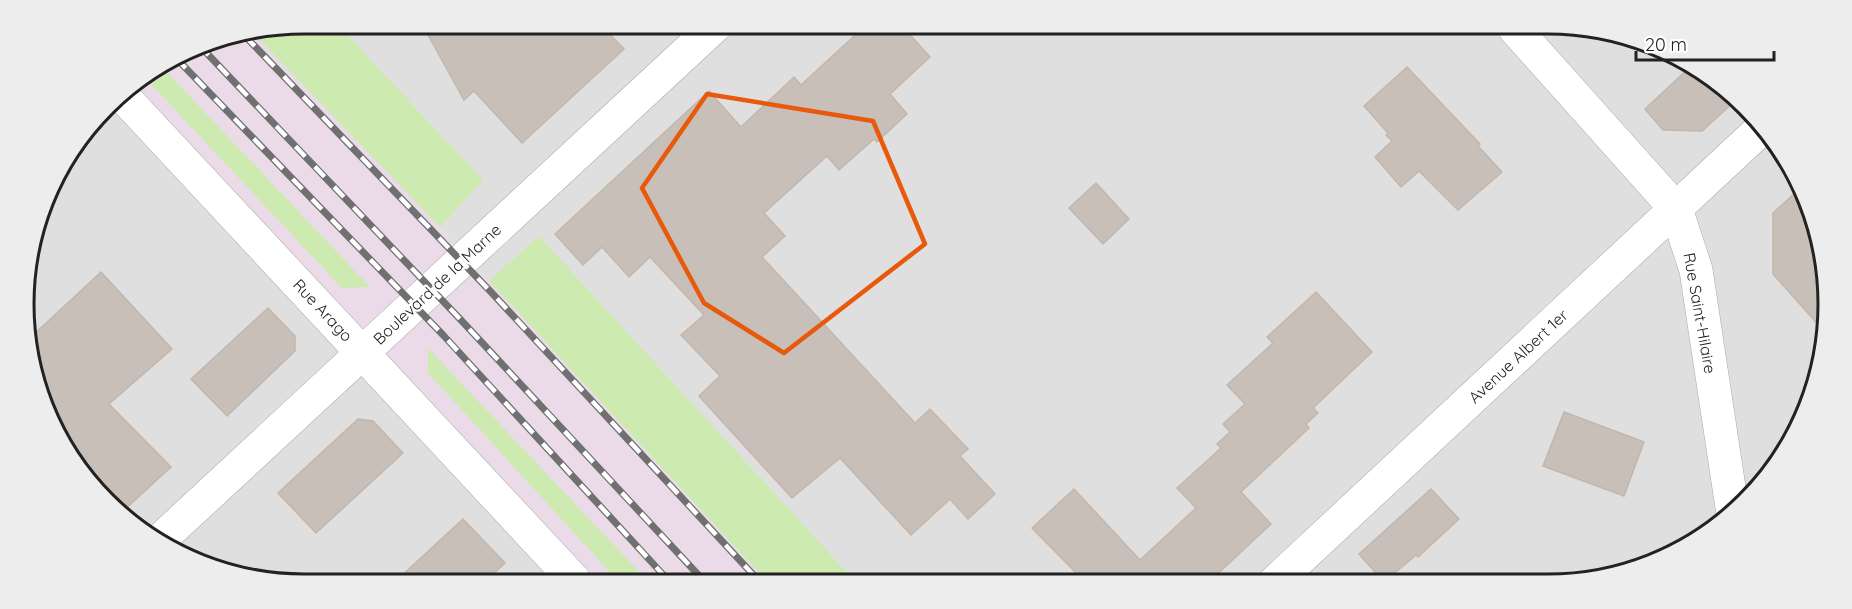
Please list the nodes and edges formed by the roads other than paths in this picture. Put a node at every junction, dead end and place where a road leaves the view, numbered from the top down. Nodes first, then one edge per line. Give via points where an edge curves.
1 (705, 35) edge
2 (1520, 35) edge
3 (127, 101) edge
4 (1756, 133) edge
5 (1676, 209) junction
6 (363, 354) junction
7 (1731, 502) edge
8 (165, 536) edge
9 (568, 574) edge
10 (1284, 574) edge

1 - 6 street, Boulevard de la Marne
2 - 5 street, Rue Saint-Hilaire
3 - 6 street, Rue Arago
4 - 5 street, Avenue Albert 1er
5 - 7 street, Rue Saint-Hilaire via 1696,270
5 - 10 street, Avenue Albert 1er
6 - 8 street, Boulevard de la Marne
6 - 9 street, Rue Arago

